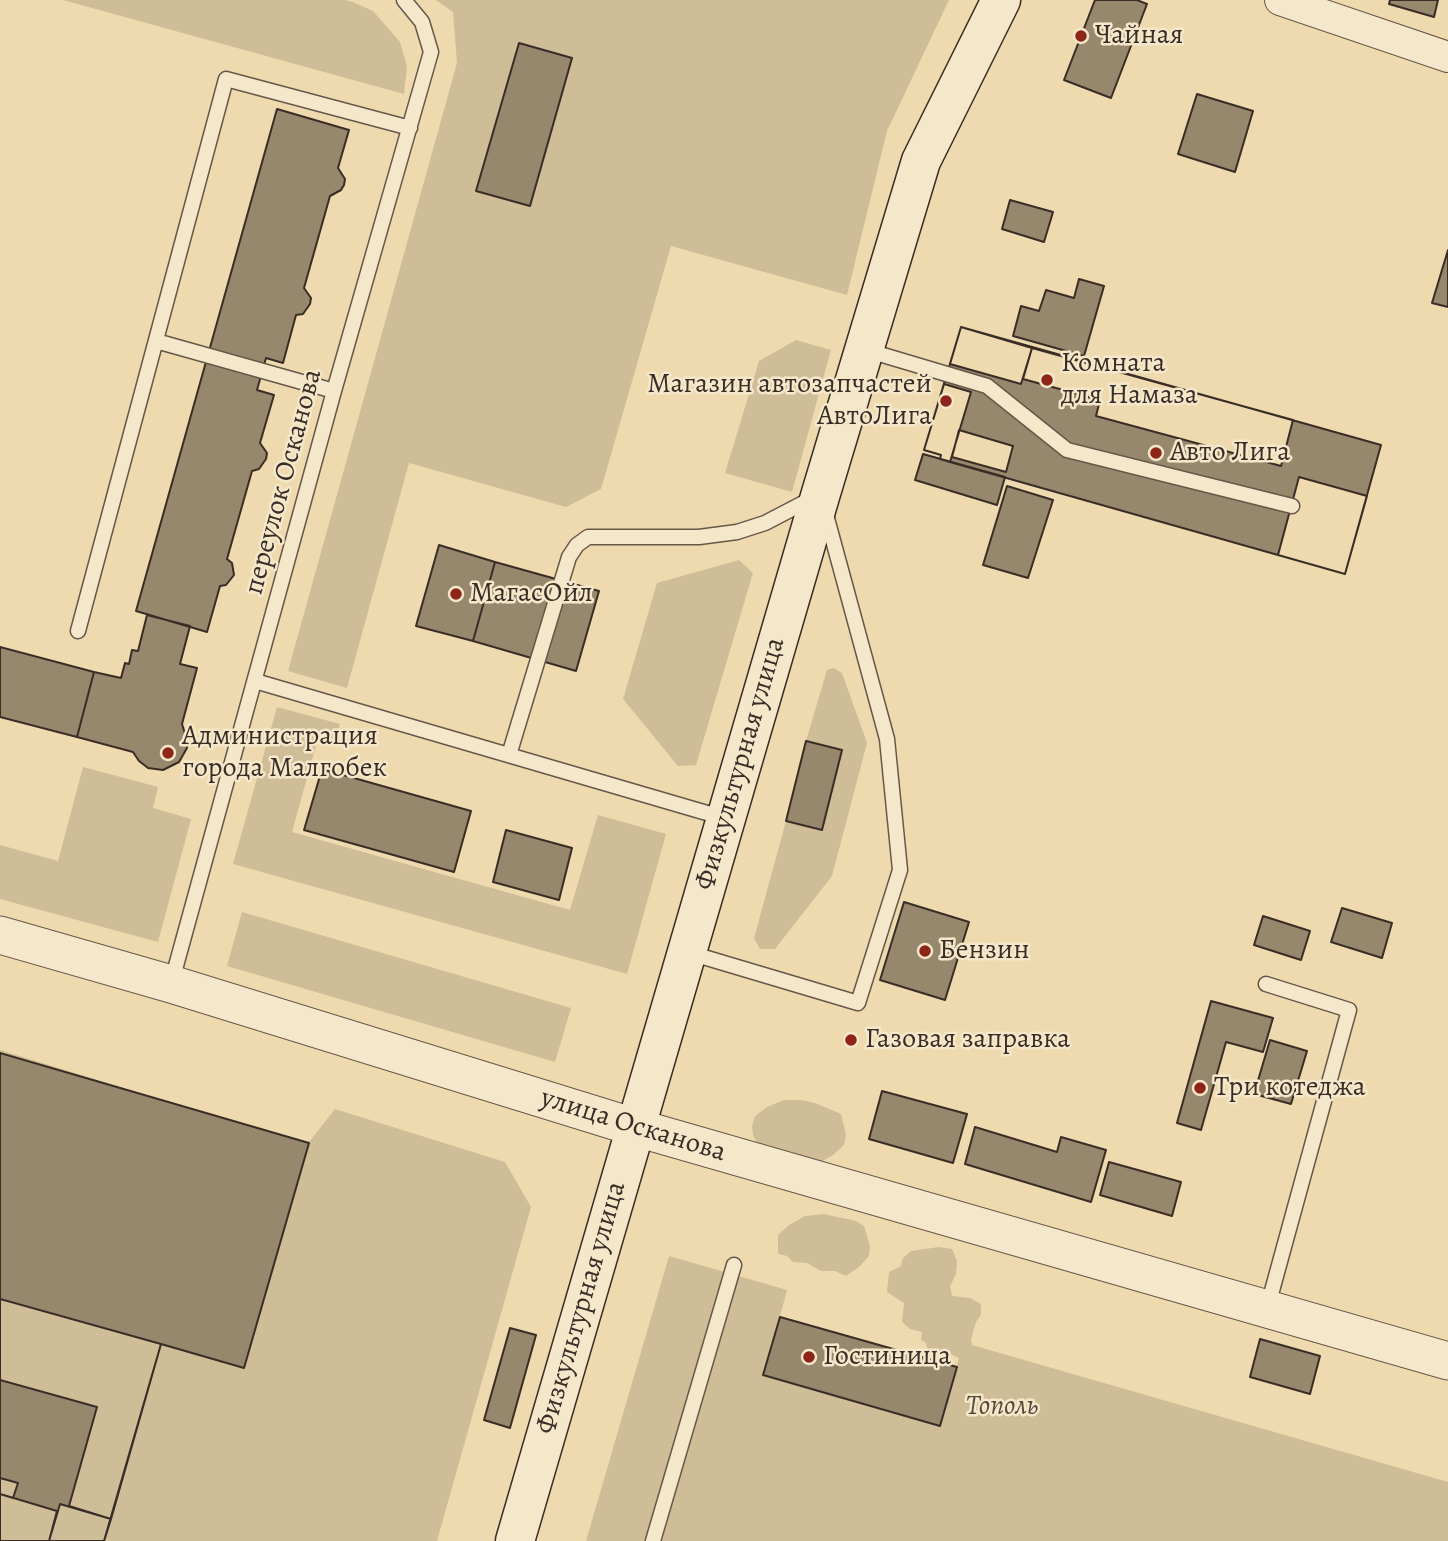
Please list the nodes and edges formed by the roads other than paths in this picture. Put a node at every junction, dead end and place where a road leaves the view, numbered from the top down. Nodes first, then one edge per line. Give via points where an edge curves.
1 (404, 0) edge
2 (1001, 0) edge
3 (1280, 0) edge
4 (1448, 57) edge
5 (410, 128) junction
6 (156, 341) junction
7 (864, 349) junction
8 (334, 391) junction
9 (821, 493) junction
10 (1292, 506) dead end
11 (78, 631) dead end
12 (255, 681) junction
13 (509, 755) junction
14 (725, 818) junction
15 (0, 935) edge
16 (687, 952) junction
17 (171, 984) junction
18 (1266, 984) dead end
19 (634, 1127) junction
20 (734, 1265) dead end
21 (1267, 1309) junction
22 (1448, 1362) edge
23 (515, 1541) edge
24 (653, 1541) edge

1 - 5 lane, переулок Осканова via 422,22 431,52
2 - 7 main road, Физкультурная улица via 921,161
3 - 4 street
5 - 6 lane via 226,79
5 - 8 lane, переулок Осканова
6 - 8 lane
6 - 11 lane
7 - 9 main road, Физкультурная улица
7 - 10 lane via 987,386 1067,450
8 - 12 lane, переулок Осканова
9 - 13 lane via 776,518 737,532 699,537 588,537 577,545 569,557
9 - 14 main road, Физкультурная улица
9 - 16 lane via 887,739 900,870 858,1003
12 - 13 lane
12 - 17 lane, переулок Осканова
13 - 14 lane
14 - 16 main road, Физкультурная улица
15 - 17 street, улица Осканова
16 - 19 main road, Физкультурная улица
17 - 19 street, улица Осканова
18 - 21 lane via 1349,1010
19 - 21 street, улица Осканова
19 - 23 main road, Физкультурная улица
20 - 24 lane
21 - 22 street, улица Осканова

